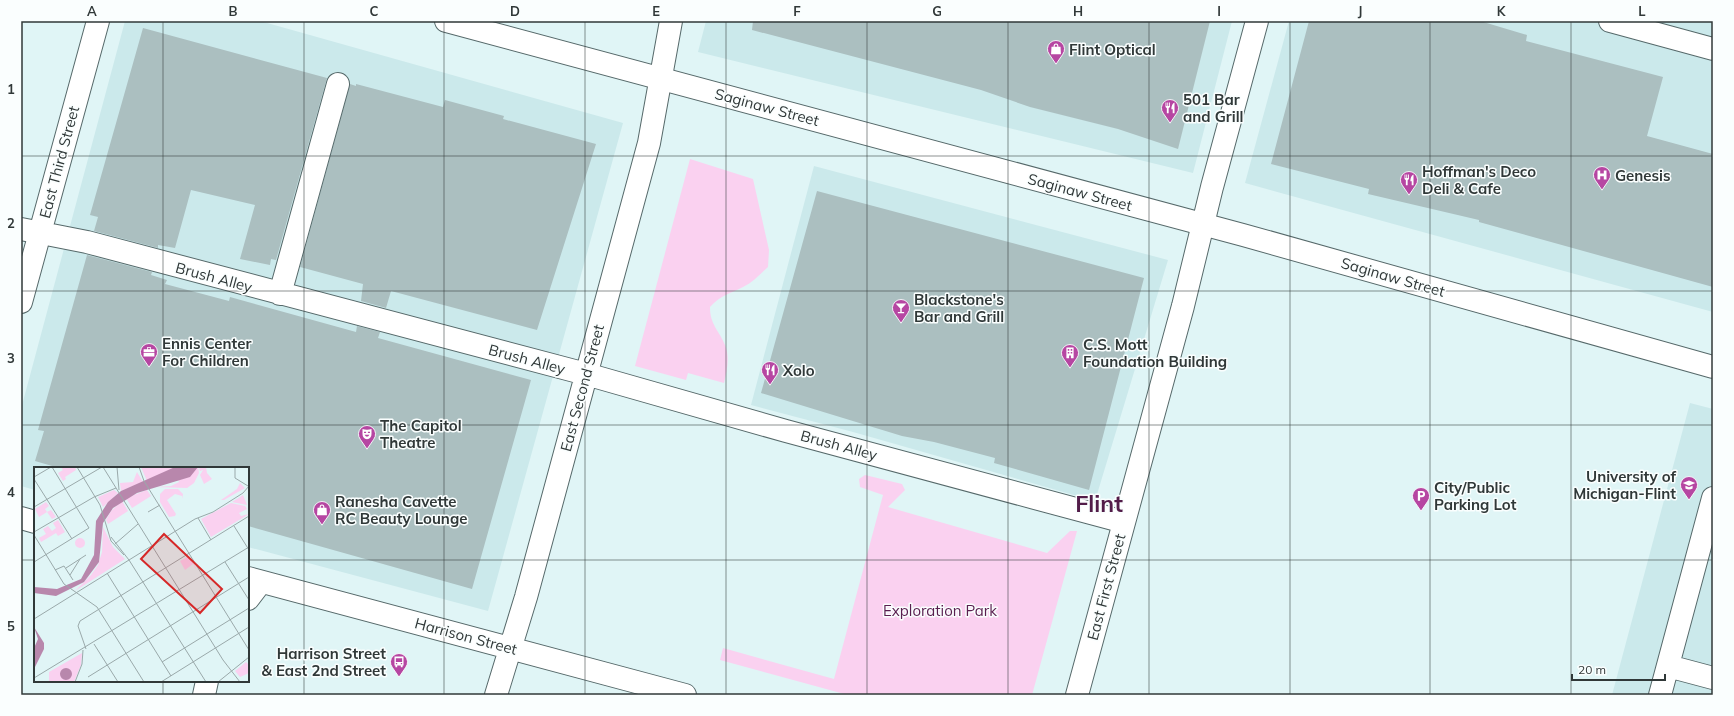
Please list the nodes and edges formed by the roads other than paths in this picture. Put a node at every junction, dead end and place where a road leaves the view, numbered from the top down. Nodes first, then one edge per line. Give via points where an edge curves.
1 (98, 21) edge
2 (446, 21) edge
3 (671, 21) edge
4 (1257, 21) edge
5 (1610, 21) edge
6 (1713, 49) edge
7 (660, 79) junction
8 (338, 84) dead end
9 (1203, 225) junction
10 (31, 230) edge
11 (280, 294) junction
12 (21, 302) edge
13 (1713, 367) edge
14 (586, 374) junction
15 (1713, 498) edge
16 (21, 518) edge
17 (34, 522) edge
18 (1124, 522) junction
19 (255, 580) edge
20 (249, 596) edge
21 (510, 648) junction
22 (1668, 666) junction
23 (1713, 678) edge
24 (208, 682) edge
25 (204, 695) edge
26 (496, 695) edge
27 (685, 695) edge
28 (1077, 695) edge
29 (1660, 695) edge

1 - 10 street, East Third Street
2 - 7 street, Saginaw Street
3 - 7 street, East Second Street
4 - 9 street, East First Street
5 - 6 street
7 - 9 street, Saginaw Street
7 - 14 street, East Second Street via 649,143
8 - 11 street
9 - 13 street, Saginaw Street
9 - 18 street, East First Street
10 - 11 street, Brush Alley via 87,242
10 - 12 street, East Third Street
11 - 14 street, Brush Alley
14 - 18 street, Brush Alley
14 - 21 street, East Second Street
15 - 22 street
16 - 17 street
18 - 28 street, East First Street
19 - 20 street
19 - 21 street, Harrison Street
21 - 26 street, East Second Street
21 - 27 street, Harrison Street
22 - 23 street
22 - 29 street
24 - 25 street

